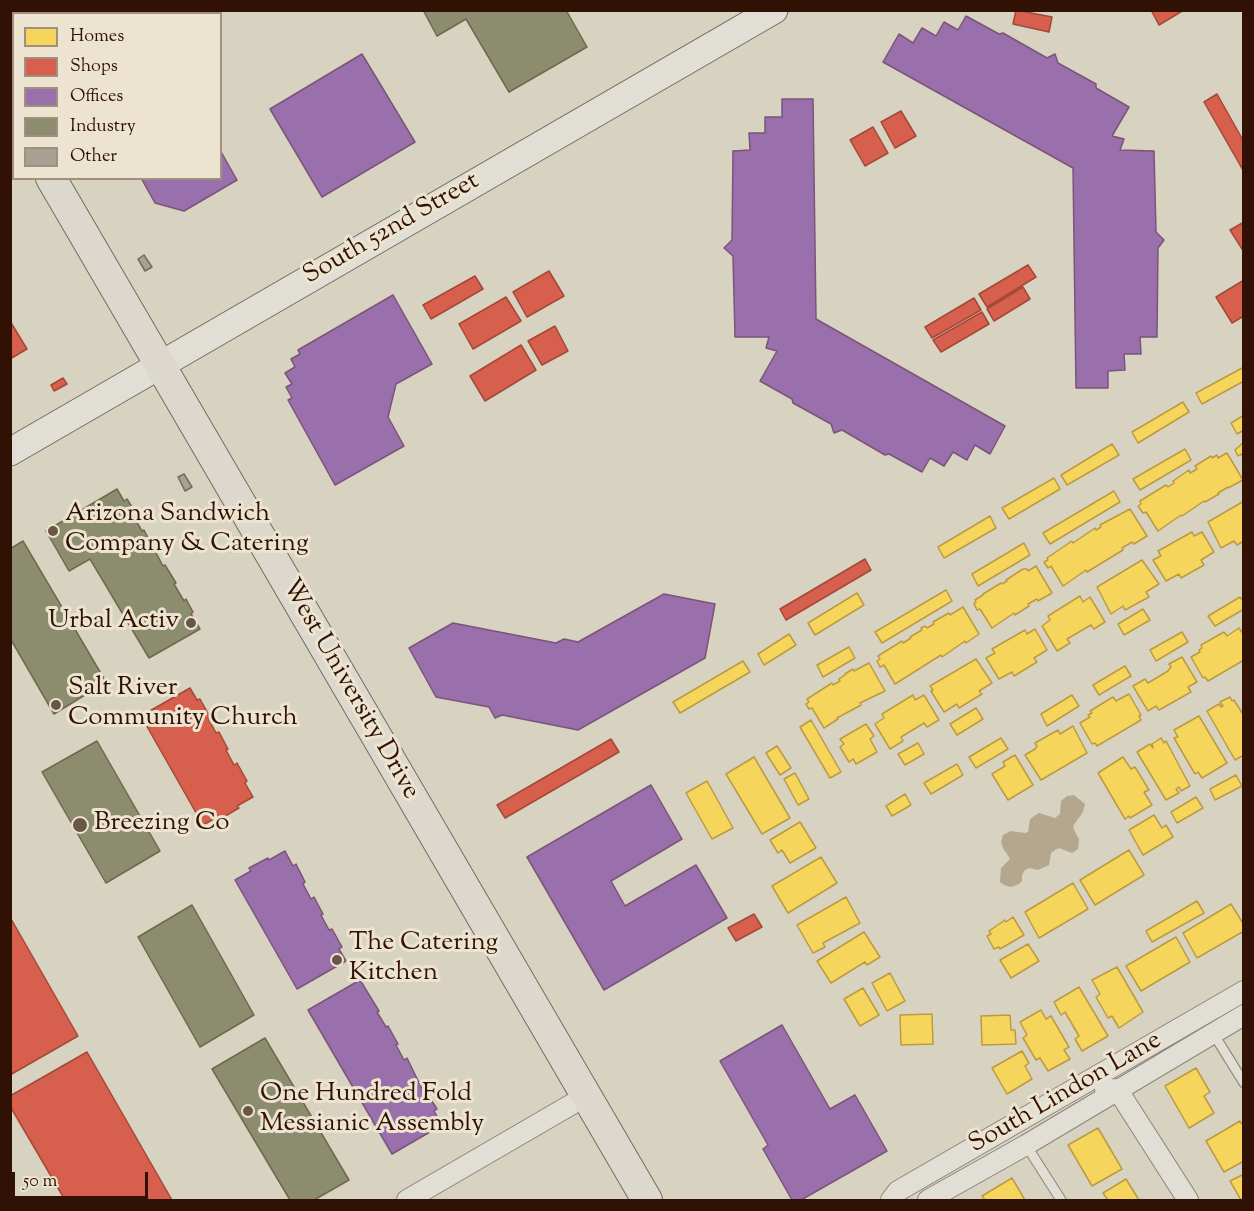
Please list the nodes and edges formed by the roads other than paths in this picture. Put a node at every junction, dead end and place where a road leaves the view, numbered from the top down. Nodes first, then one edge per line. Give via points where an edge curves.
1 (774, 10) edge
2 (52, 180) edge
3 (160, 365) junction
4 (10, 452) edge
5 (1243, 992) edge
6 (1244, 1015) edge
7 (1213, 1034) junction
8 (1244, 1083) edge
9 (1117, 1089) junction
10 (586, 1096) junction
11 (1057, 1100) junction
12 (1010, 1127) junction
13 (1026, 1145) junction
14 (407, 1200) edge
15 (647, 1200) edge
16 (891, 1200) edge
17 (930, 1200) edge
18 (1061, 1200) edge
19 (1188, 1200) edge

1 - 3 main road, South 52nd Street
2 - 3 main road, West University Drive
3 - 4 main road, South 52nd Street
3 - 10 main road, West University Drive
5 - 11 street, South Lindon Lane
6 - 7 street, South Lindon Lane
7 - 8 lane
7 - 9 street, South Lindon Lane
9 - 11 street
9 - 13 street, South Lindon Lane
9 - 19 street
10 - 14 street
10 - 15 main road, West University Drive
11 - 12 street, South Lindon Lane
12 - 16 street, South Lindon Lane via 898,1191
12 - 17 street via 1009,1136 1001,1145 939,1182
13 - 17 street, South Lindon Lane
13 - 18 lane

